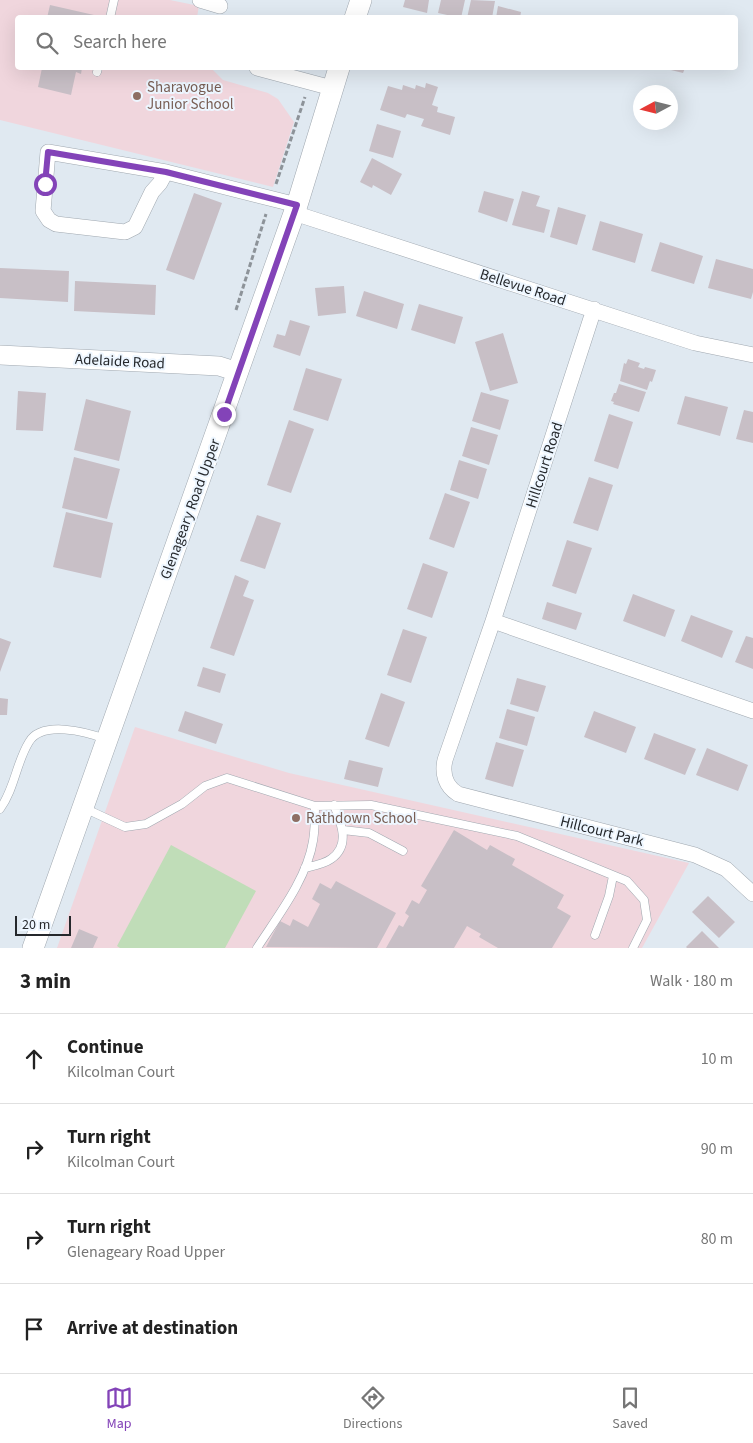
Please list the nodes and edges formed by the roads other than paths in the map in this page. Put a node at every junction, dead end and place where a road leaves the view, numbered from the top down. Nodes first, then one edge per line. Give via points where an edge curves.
1 (114, 0) edge
2 (200, 0) edge
3 (361, 0) edge
4 (221, 8) edge
5 (111, 15) edge
6 (357, 15) edge
7 (264, 70) edge
8 (338, 70) edge
9 (332, 88) junction
10 (166, 172) junction
11 (295, 209) junction
12 (594, 309) junction
13 (0, 355) edge
14 (753, 355) edge
15 (238, 372) junction
16 (493, 622) junction
17 (753, 711) edge
18 (107, 739) junction
19 (446, 782) joint
20 (334, 804) junction
21 (315, 806) junction
22 (83, 808) junction
23 (0, 809) edge
24 (343, 830) junction
25 (403, 851) dead end
26 (304, 868) junction
27 (613, 876) junction
28 (753, 894) edge
29 (595, 935) dead end
30 (33, 948) edge
31 (257, 948) edge
32 (633, 948) edge

1 - 5 lane
2 - 4 street
3 - 6 main road
7 - 9 street
8 - 9 main road, Glenageary Road Upper
9 - 11 main road, Glenageary Road Upper
10 - 10 street, Bellevue Road via 135,227 125,232 56,224 43,211 48,152
10 - 11 street, Bellevue Road
11 - 12 street, Bellevue Road
11 - 15 main road, Glenageary Road Upper
12 - 14 street, Bellevue Road via 695,343
12 - 16 street, Hillcourt Road
13 - 15 street, Adelaide Road via 219,366
15 - 18 main road, Glenageary Road Upper
16 - 17 street
16 - 19 street, Hillcourt Road via 445,760
18 - 22 main road, Glenageary Road Upper
18 - 23 lane via 65,729 43,731 30,740 14,784
19 - 28 street, Hillcourt Park via 458,794 695,855 726,869
20 - 21 lane
20 - 24 lane
20 - 27 lane via 371,804 517,836
21 - 22 lane via 226,778 206,786 146,824 125,826
21 - 26 lane via 313,842
22 - 30 main road, Glenageary Road Upper
24 - 25 lane via 369,833
24 - 26 lane via 340,851 330,860
26 - 31 lane via 287,902
27 - 29 lane
27 - 32 lane via 627,881 644,900 647,920

